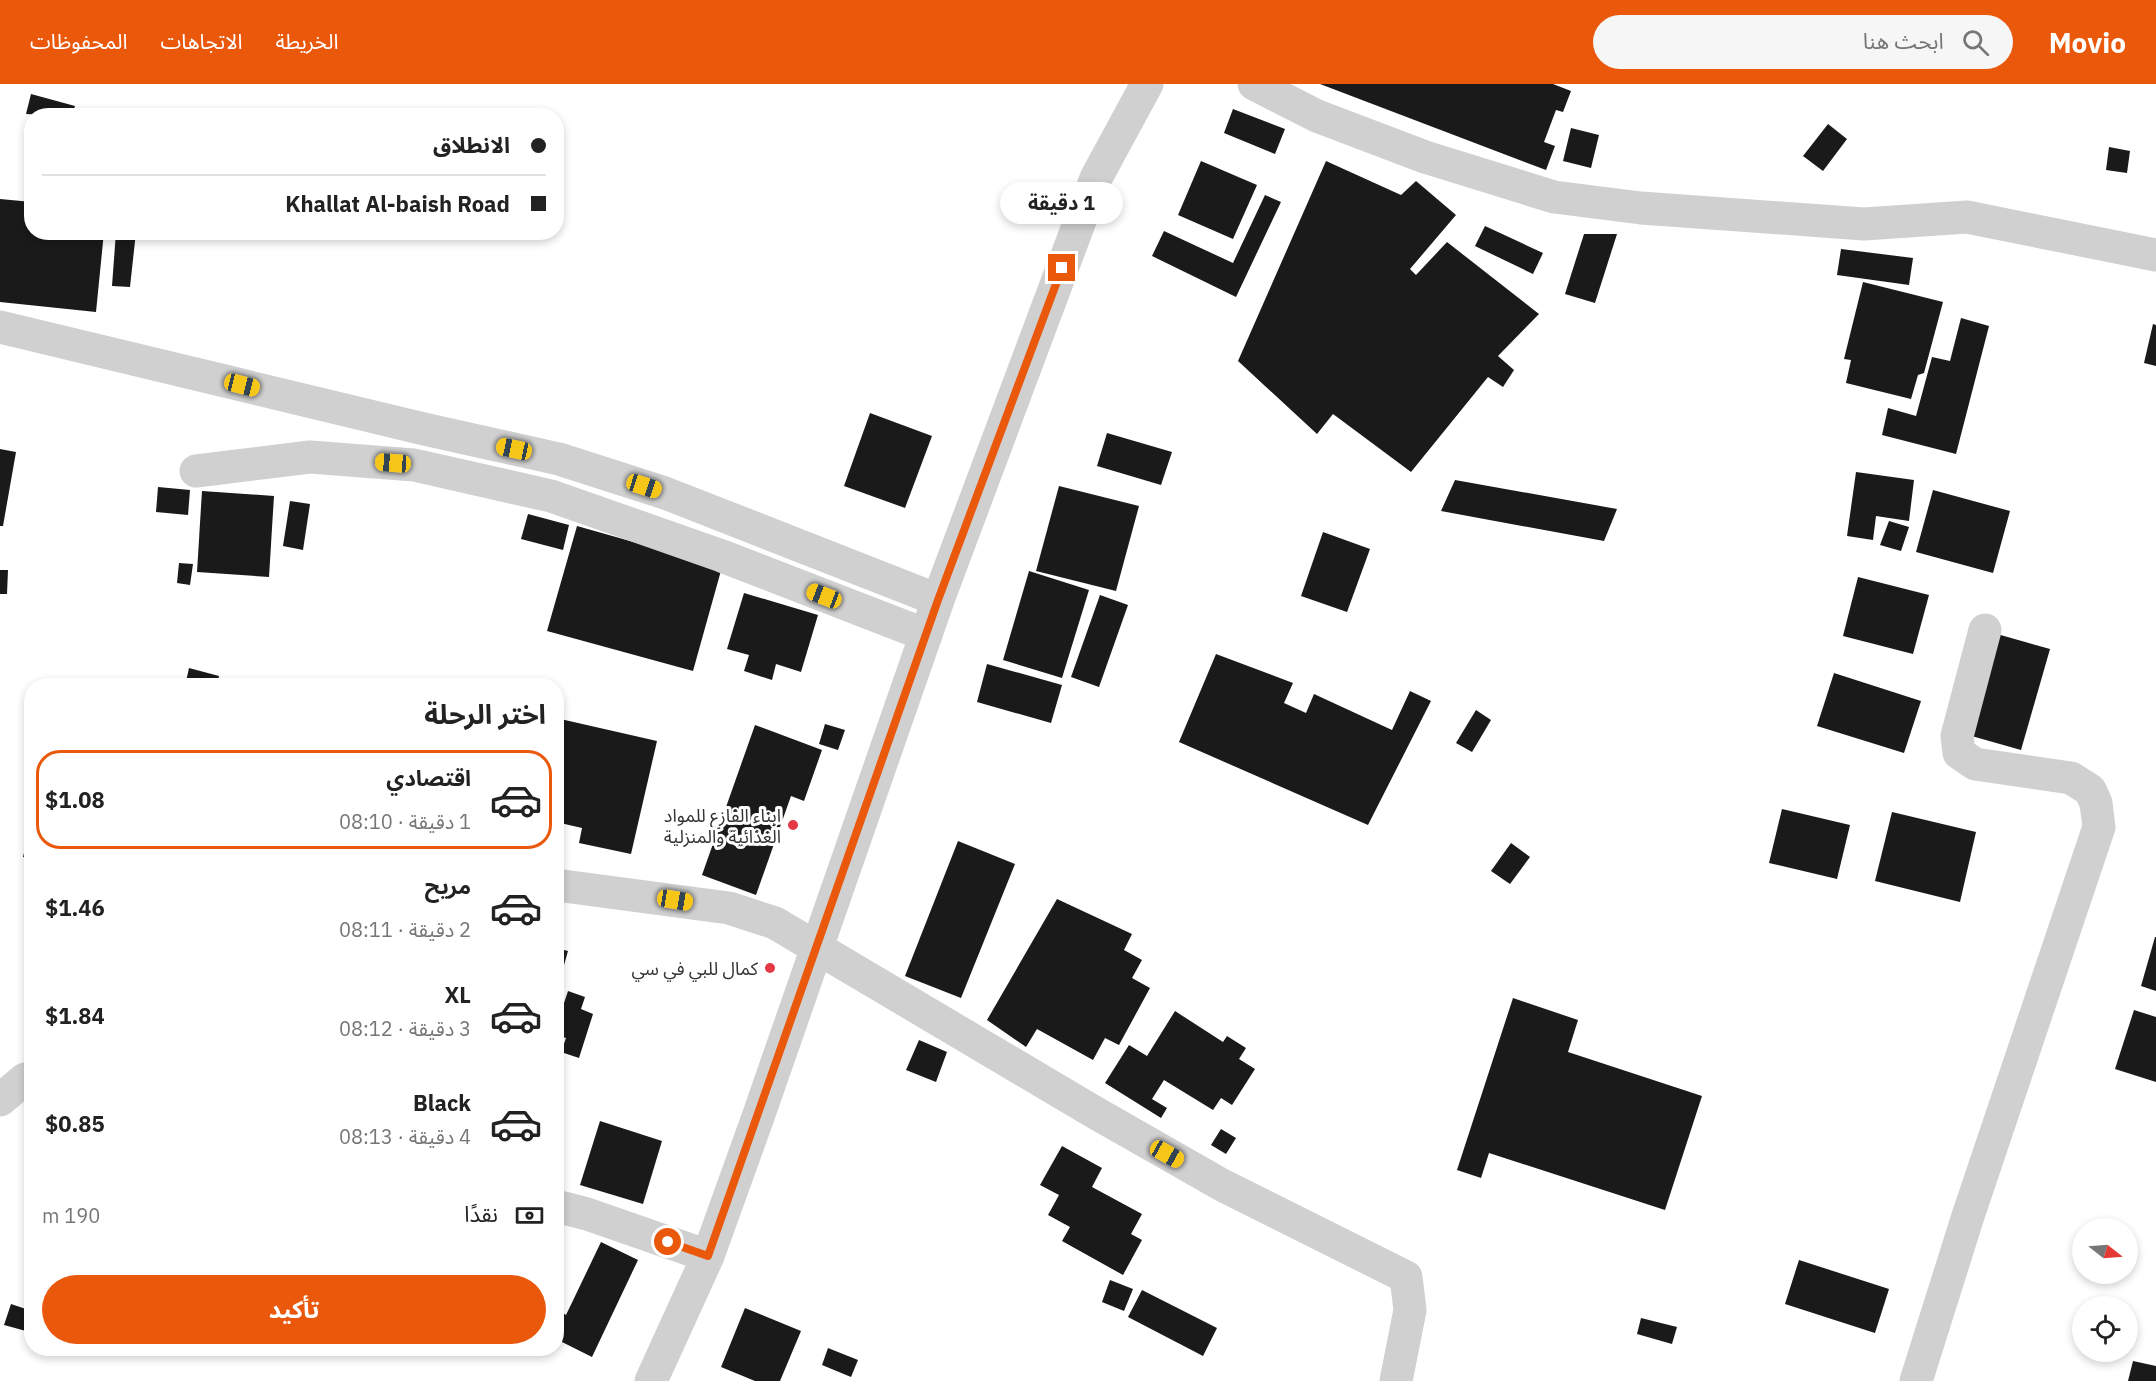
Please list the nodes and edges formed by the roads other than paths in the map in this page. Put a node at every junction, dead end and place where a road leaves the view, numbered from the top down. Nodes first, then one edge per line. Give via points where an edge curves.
1 (1147, 84) edge
2 (1254, 84) edge
3 (2156, 255) edge
4 (0, 327) edge
5 (196, 471) dead end
6 (938, 600) junction
7 (1985, 630) dead end
8 (926, 635) junction
9 (564, 886) edge
10 (817, 946) junction
11 (24, 1080) edge
12 (0, 1100) edge
13 (564, 1208) edge
14 (708, 1256) junction
15 (651, 1381) edge
16 (1396, 1381) edge
17 (1916, 1381) edge

1 - 6 street via 1096,178
2 - 3 street via 1317,116 1425,157 1554,197 1641,208 1864,224 1967,217
4 - 6 street via 559,459 665,493
5 - 8 street via 310,457 426,467 550,496 722,556
6 - 8 street
7 - 17 street via 1957,736 1959,753 1975,764 2071,778 2091,790 2099,826
8 - 10 street
9 - 10 street via 729,908 775,923
10 - 14 street
10 - 16 street via 1222,1185 1406,1277 1410,1310
11 - 12 street
13 - 14 street
14 - 15 street

